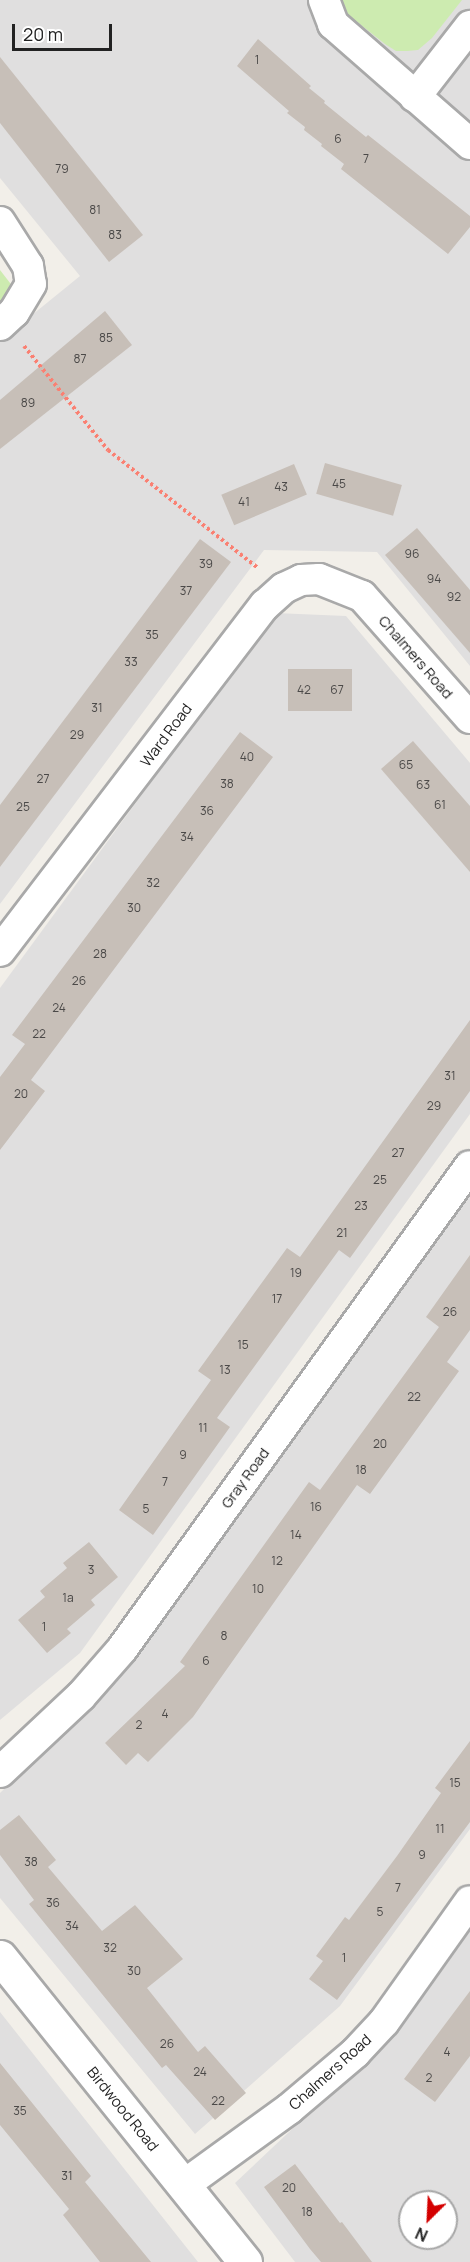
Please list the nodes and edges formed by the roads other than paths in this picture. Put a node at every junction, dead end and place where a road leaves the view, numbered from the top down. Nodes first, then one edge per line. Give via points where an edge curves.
1 (324, 0) edge
2 (470, 26) edge
3 (415, 97) junction
4 (470, 144) edge
5 (0, 222) edge
6 (2, 323) edge
7 (362, 596) joint
8 (470, 718) edge
9 (0, 951) edge
10 (470, 1166) edge
11 (0, 1772) edge
12 (470, 1901) edge
13 (0, 1957) edge
14 (184, 2185) junction
15 (245, 2262) edge

1 - 3 street via 333,24
2 - 3 street
3 - 4 street
5 - 6 street via 28,266 31,284 14,312
7 - 8 street, Chalmers Road
7 - 9 street, Ward Road via 319,579 301,580 284,588 265,605
10 - 11 street, Gray Road via 122,1649 81,1696
12 - 14 street, Chalmers Road via 384,2022 356,2053 290,2109
13 - 14 street, Birdwood Road
14 - 15 street, Birdwood Road

